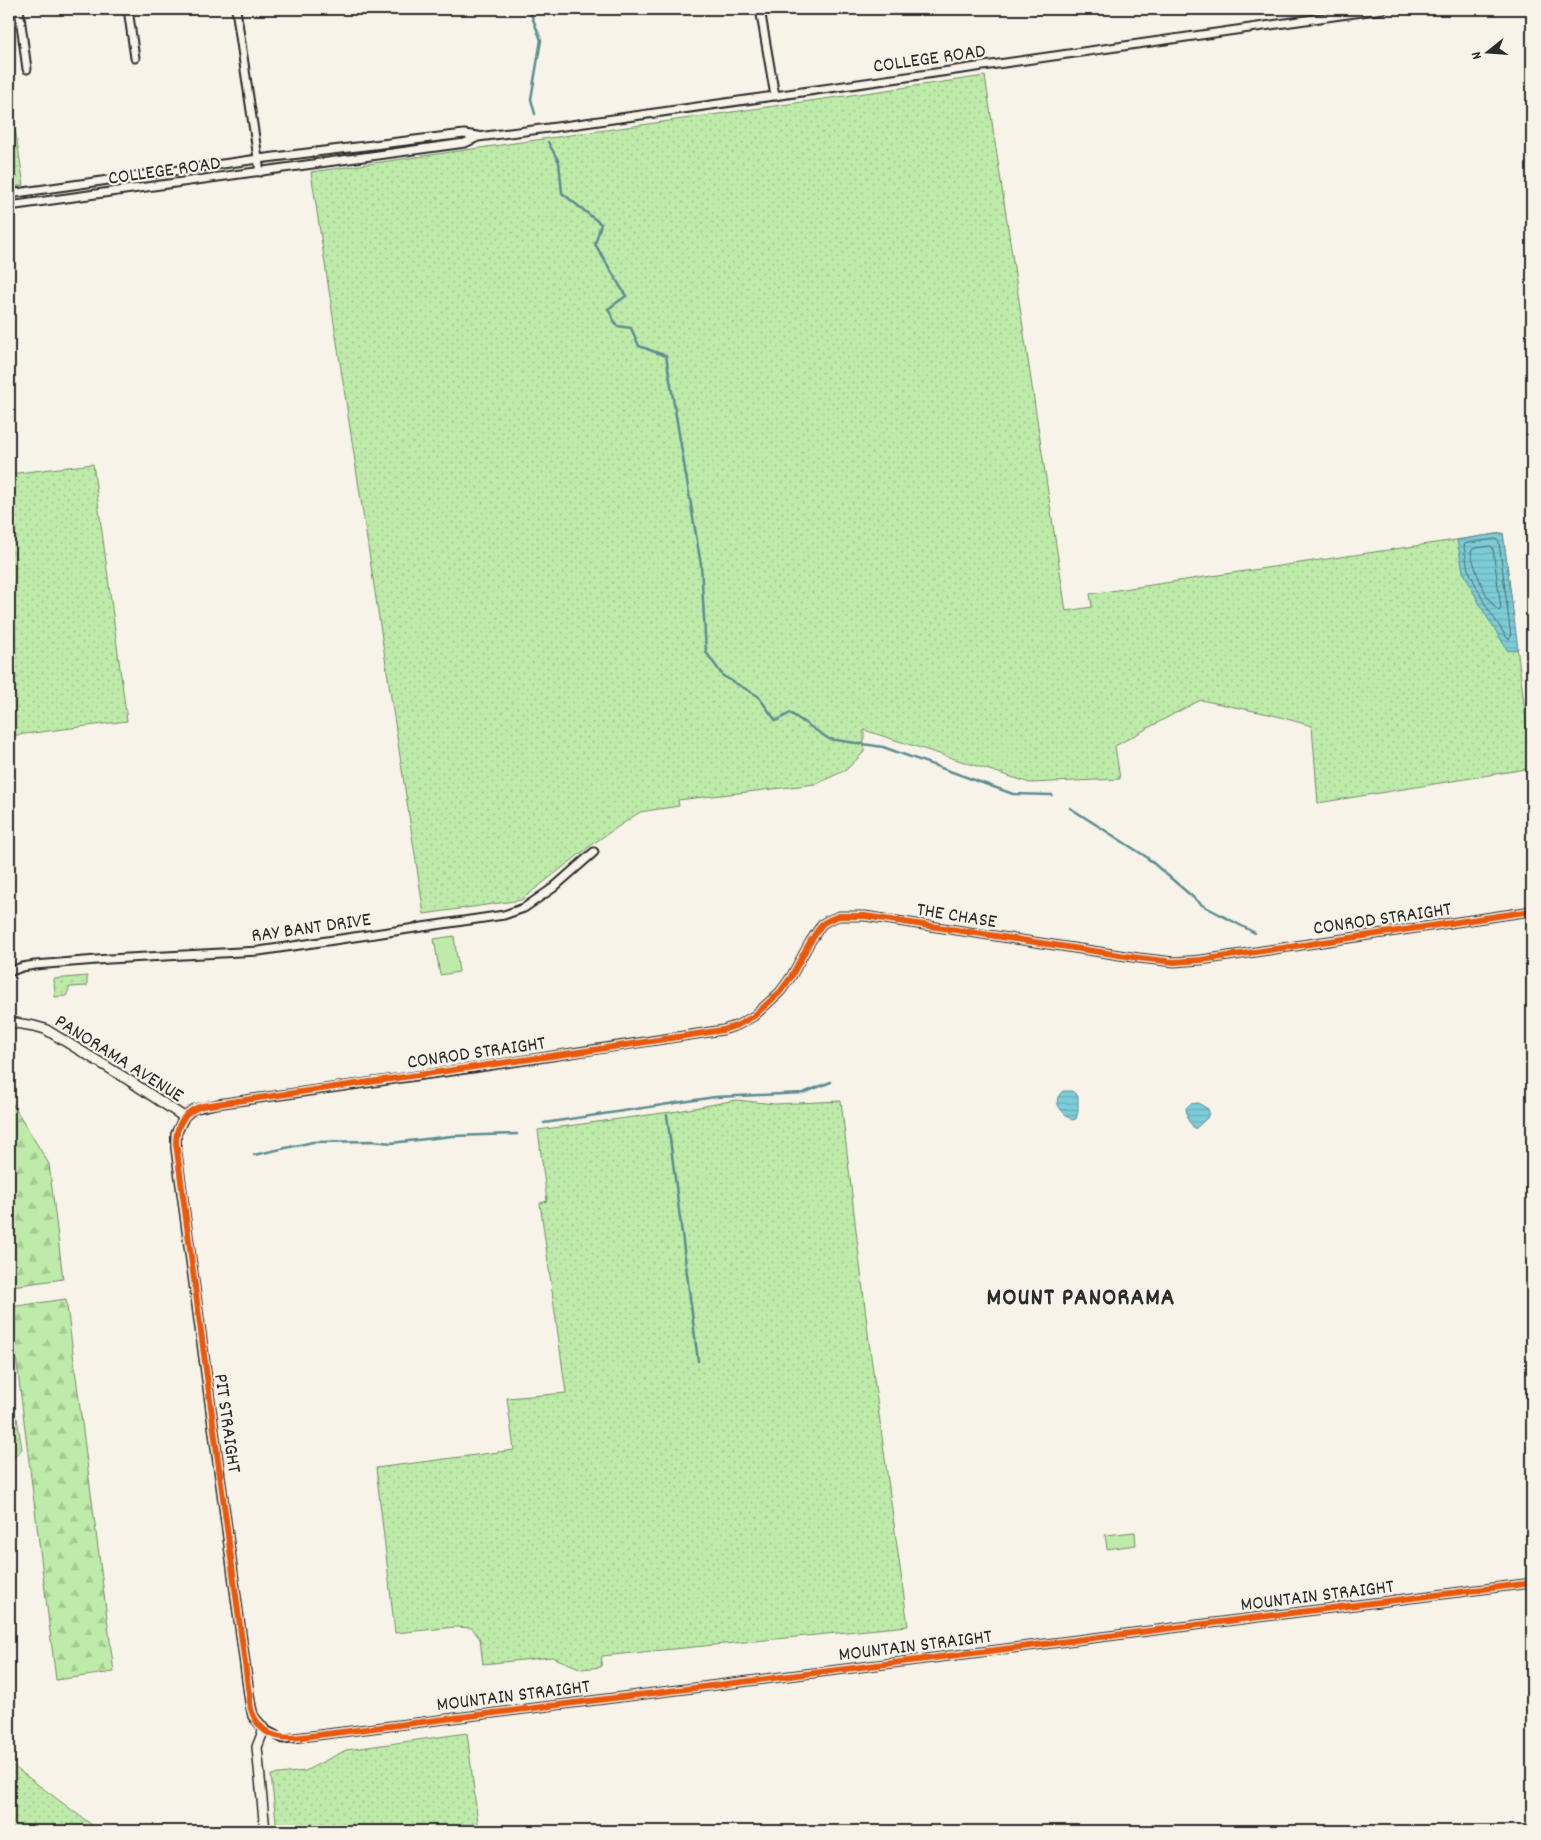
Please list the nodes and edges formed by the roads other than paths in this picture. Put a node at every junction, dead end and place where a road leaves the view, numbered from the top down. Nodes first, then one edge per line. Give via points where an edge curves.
1 (19, 9) edge
2 (128, 9) edge
3 (236, 9) edge
4 (760, 9) edge
5 (1383, 9) edge
6 (135, 58) dead end
7 (27, 70) dead end
8 (775, 96) junction
9 (478, 136) junction
10 (323, 152) junction
11 (258, 159) junction
12 (324, 163) junction
13 (260, 172) junction
14 (9, 194) edge
15 (9, 206) edge
16 (594, 852) dead end
17 (1532, 911) edge
18 (1237, 955) joint
19 (9, 971) edge
20 (9, 1022) edge
21 (723, 1030) joint
22 (184, 1117) junction
23 (1532, 1583) edge
24 (264, 1729) junction
25 (265, 1831) edge

1 - 7 street
2 - 6 street
3 - 11 street
4 - 8 street
5 - 8 street, COLLEGE ROAD
8 - 9 street, COLLEGE ROAD
9 - 10 street, COLLEGE ROAD via 464,134
9 - 12 street, COLLEGE ROAD via 465,143
10 - 11 street, COLLEGE ROAD
10 - 12 street
11 - 13 street
11 - 14 street, COLLEGE ROAD
12 - 13 street, COLLEGE ROAD
13 - 15 street, COLLEGE ROAD
16 - 19 street, RAY BANT DRIVE via 553,888 524,908 504,915 259,951 109,959 35,965
17 - 18 street, CONROD STRAIGHT
18 - 21 street, THE CHASE via 1160,961 865,916 839,916 828,920 817,930 791,977 771,1001 749,1018
20 - 22 street, PANORAMA AVENUE via 45,1030
21 - 22 street, CONROD STRAIGHT via 199,1107
22 - 24 street, PIT STRAIGHT via 178,1130 176,1148 250,1702 254,1716
23 - 24 street, MOUNTAIN STRAIGHT via 302,1738 283,1739
24 - 25 street via 257,1746

